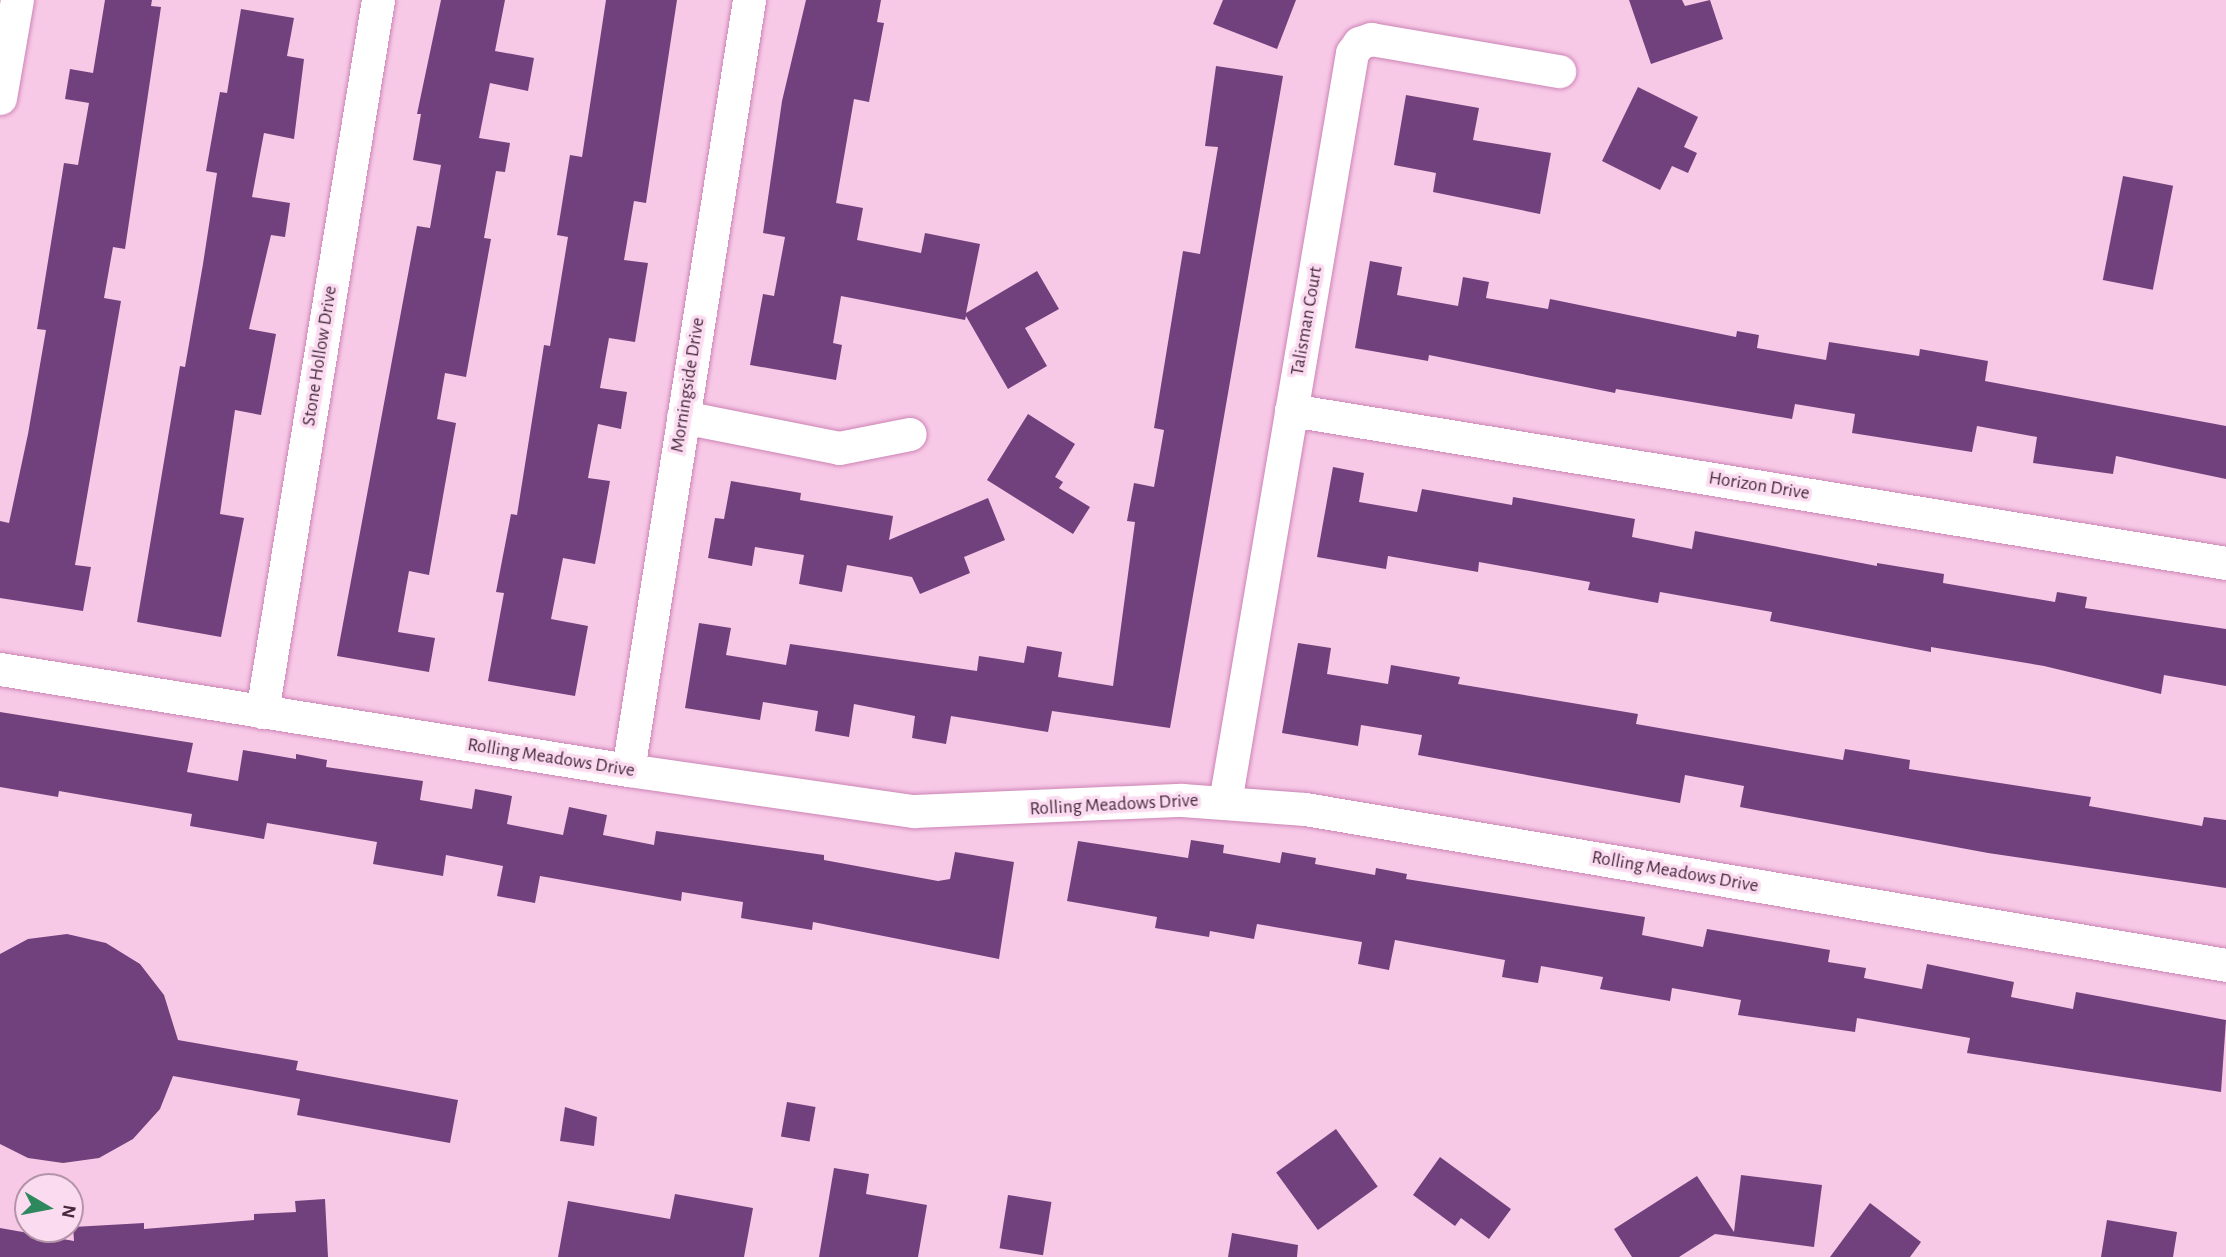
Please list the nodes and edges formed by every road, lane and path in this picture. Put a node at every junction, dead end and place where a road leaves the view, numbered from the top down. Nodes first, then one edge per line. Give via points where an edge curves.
1 (17, 0) edge
2 (378, 0) edge
3 (749, 0) edge
4 (1559, 71) dead end
5 (0, 98) edge
6 (1292, 410) junction
7 (683, 417) junction
8 (910, 434) dead end
9 (2226, 563) edge
10 (0, 669) edge
11 (261, 712) junction
12 (628, 770) junction
13 (1225, 802) junction
14 (2226, 965) edge

1 - 5 street
2 - 11 street, Stone Hollow Drive
3 - 7 street, Morningside Drive
4 - 6 street, Talisman Court via 1371,39 1359,43 1352,53
6 - 9 street, Horizon Drive
6 - 13 street, Talisman Court
7 - 8 street via 839,448
7 - 12 street, Morningside Drive
10 - 11 street, Rolling Meadows Drive
11 - 12 street, Rolling Meadows Drive
12 - 13 street, Rolling Meadows Drive via 914,811
13 - 14 street, Rolling Meadows Drive via 1305,809

